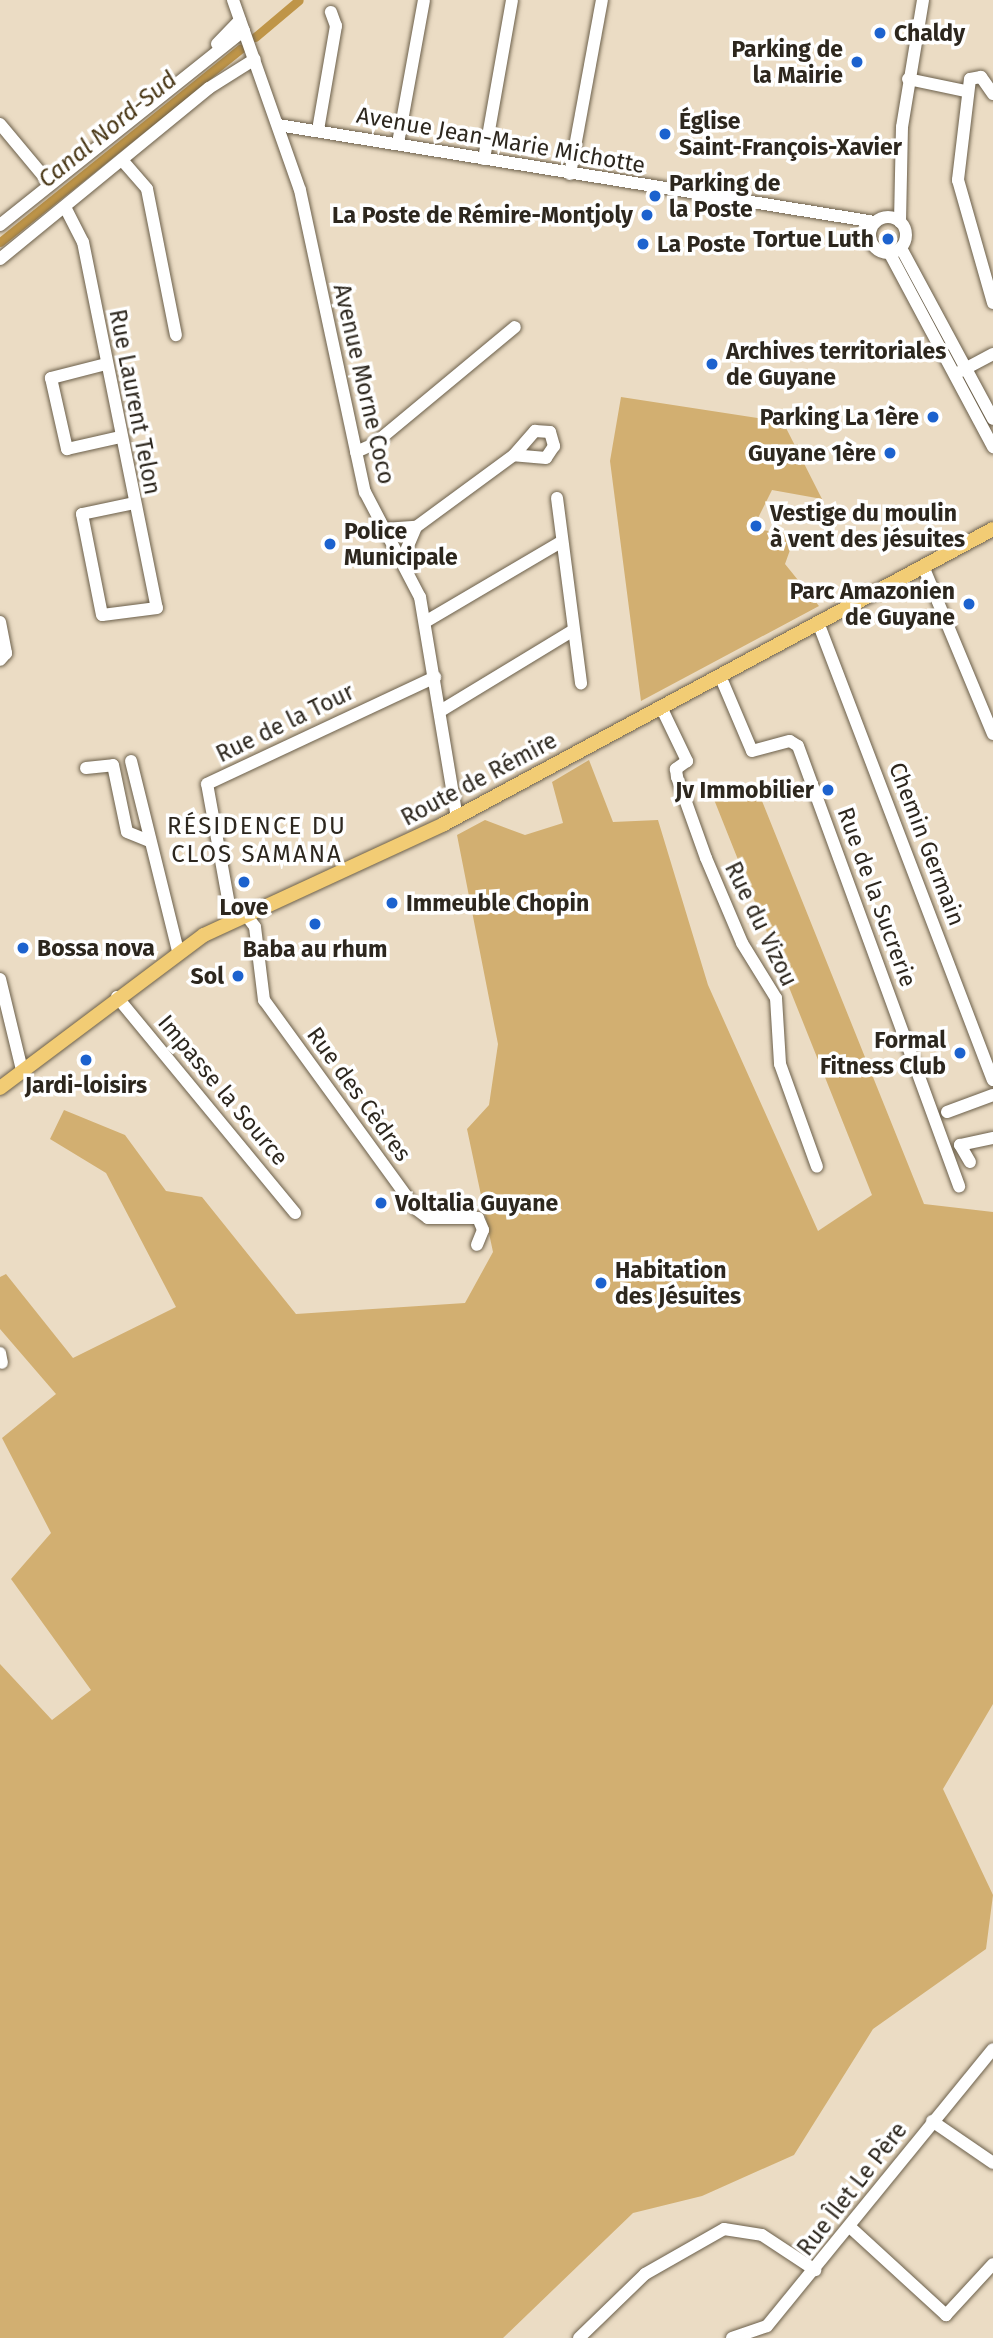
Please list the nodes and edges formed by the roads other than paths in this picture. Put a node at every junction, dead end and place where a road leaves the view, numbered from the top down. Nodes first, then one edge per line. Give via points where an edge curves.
1 (233, 0) edge
2 (424, 0) edge
3 (512, 0) edge
4 (602, 0) edge
5 (923, 0) edge
6 (331, 12) dead end
7 (242, 25) junction
8 (255, 59) junction
9 (908, 79) junction
10 (965, 91) junction
11 (993, 94) edge
12 (0, 124) edge
13 (278, 125) junction
14 (318, 130) junction
15 (398, 143) junction
16 (484, 159) junction
17 (122, 160) junction
18 (570, 174) junction
19 (896, 183) junction
20 (50, 184) junction
21 (65, 207) junction
22 (879, 220) junction
23 (841, 221) junction
24 (900, 222) junction
25 (0, 225) edge
26 (870, 241) junction
27 (895, 251) junction
28 (0, 259) edge
29 (993, 303) edge
30 (515, 327) dead end
31 (176, 335) dead end
32 (993, 354) edge
33 (106, 364) junction
34 (960, 372) junction
35 (993, 419) edge
36 (120, 437) junction
37 (993, 447) edge
38 (356, 452) junction
39 (514, 456) dead end
40 (557, 498) dead end
41 (134, 503) junction
42 (416, 527) junction
43 (384, 529) junction
44 (993, 529) edge
45 (561, 542) junction
46 (402, 560) junction
47 (923, 566) junction
48 (0, 622) edge
49 (425, 622) junction
50 (819, 625) junction
51 (572, 631) junction
52 (0, 660) edge
53 (435, 677) junction
54 (721, 678) junction
55 (581, 683) dead end
56 (662, 709) junction
57 (442, 710) junction
58 (993, 734) edge
59 (131, 761) dead end
60 (86, 768) dead end
61 (457, 817) junction
62 (149, 841) junction
63 (246, 915) junction
64 (232, 921) junction
65 (178, 951) junction
66 (0, 979) edge
67 (117, 997) junction
68 (22, 1070) junction
69 (993, 1080) edge
70 (0, 1088) edge
71 (993, 1095) edge
72 (947, 1112) dead end
73 (993, 1138) edge
74 (970, 1162) dead end
75 (817, 1167) dead end
76 (959, 1186) dead end
77 (295, 1213) dead end
78 (477, 1245) dead end
79 (993, 2049) edge
80 (932, 2120) junction
81 (993, 2163) edge
82 (851, 2228) junction
83 (993, 2264) edge
84 (815, 2270) junction
85 (769, 2332) edge
86 (579, 2338) edge
87 (732, 2338) edge

1 - 7 street, Avenue Morne Coco
2 - 15 street
3 - 16 street
4 - 18 street
5 - 9 street
6 - 14 street via 336,26
7 - 8 street, Avenue Morne Coco
7 - 20 street
8 - 13 street, Avenue Morne Coco
8 - 17 street
9 - 10 street
9 - 19 street
10 - 11 street via 970,79 981,77
10 - 29 street via 958,180
12 - 20 street
13 - 14 street, Avenue Jean-Marie Michotte
13 - 38 street, Avenue Morne Coco via 300,190
14 - 15 street, Avenue Jean-Marie Michotte
15 - 16 street, Avenue Jean-Marie Michotte
16 - 18 street, Avenue Jean-Marie Michotte
17 - 21 street
17 - 31 street via 147,189
18 - 23 street, Avenue Jean-Marie Michotte
19 - 22 street
19 - 24 street
20 - 25 street
21 - 28 street
21 - 33 street, Rue Laurent Telon via 83,242
22 - 23 street, Avenue Jean-Marie Michotte
22 - 24 street, Avenue Jean-Marie Michotte
22 - 26 street
23 - 26 street, Avenue Jean-Marie Michotte
24 - 27 street via 906,238
26 - 27 street, Avenue Jean-Marie Michotte
27 - 34 street
30 - 38 street via 374,444
32 - 34 street
33 - 36 street, Rue Laurent Telon
33 - 36 street via 51,378 67,449
34 - 35 street
34 - 37 street
36 - 41 street, Rue Laurent Telon
38 - 43 street, Avenue Morne Coco via 365,492
39 - 42 street
40 - 45 street
41 - 41 street, Rue Laurent Telon via 82,514 99,613 156,608
42 - 43 street
42 - 46 street
43 - 46 street, Avenue Morne Coco
44 - 47 main road, Route de Rémire
45 - 49 street
45 - 51 street
46 - 49 street, Avenue Morne Coco
47 - 50 main road, Route de Rémire
47 - 58 street
48 - 52 street via 6,653
49 - 53 street, Avenue Morne Coco
50 - 54 main road, Route de Rémire
50 - 69 street, Chemin Germain
51 - 55 street
51 - 57 street
53 - 57 street, Avenue Morne Coco
53 - 64 street, Rue de la Tour via 207,784
54 - 56 main road, Route de Rémire
54 - 76 street, Rue de la Sucrerie via 752,751 790,741 798,746
56 - 61 main road, Route de Rémire
56 - 75 street, Rue du Vizou via 687,761 676,769 677,777 706,858 742,943 776,998 780,1064
57 - 61 street, Avenue Morne Coco
59 - 62 street
60 - 62 street via 113,765 127,832
61 - 63 main road, Route de Rémire
62 - 65 street
63 - 64 main road, Route de Rémire
63 - 78 street, Rue des Cèdres via 255,927 264,1000 416,1209 428,1218 478,1218 483,1230
64 - 65 main road, Route de Rémire
65 - 67 main road, Route de Rémire
66 - 68 street
67 - 68 main road, Route de Rémire
67 - 77 street, Impasse la Source
68 - 70 main road, Route de Rémire
71 - 72 street
73 - 74 street via 960,1145
79 - 80 street, Rue Îlet Le Père
80 - 81 street
80 - 82 street, Rue Îlet Le Père
82 - 83 street via 946,2315
82 - 84 street, Rue Îlet Le Père
84 - 85 street, Rue Îlet Le Père
84 - 86 street via 762,2235 724,2229 645,2274
85 - 87 street, Rue Îlet Le Père

